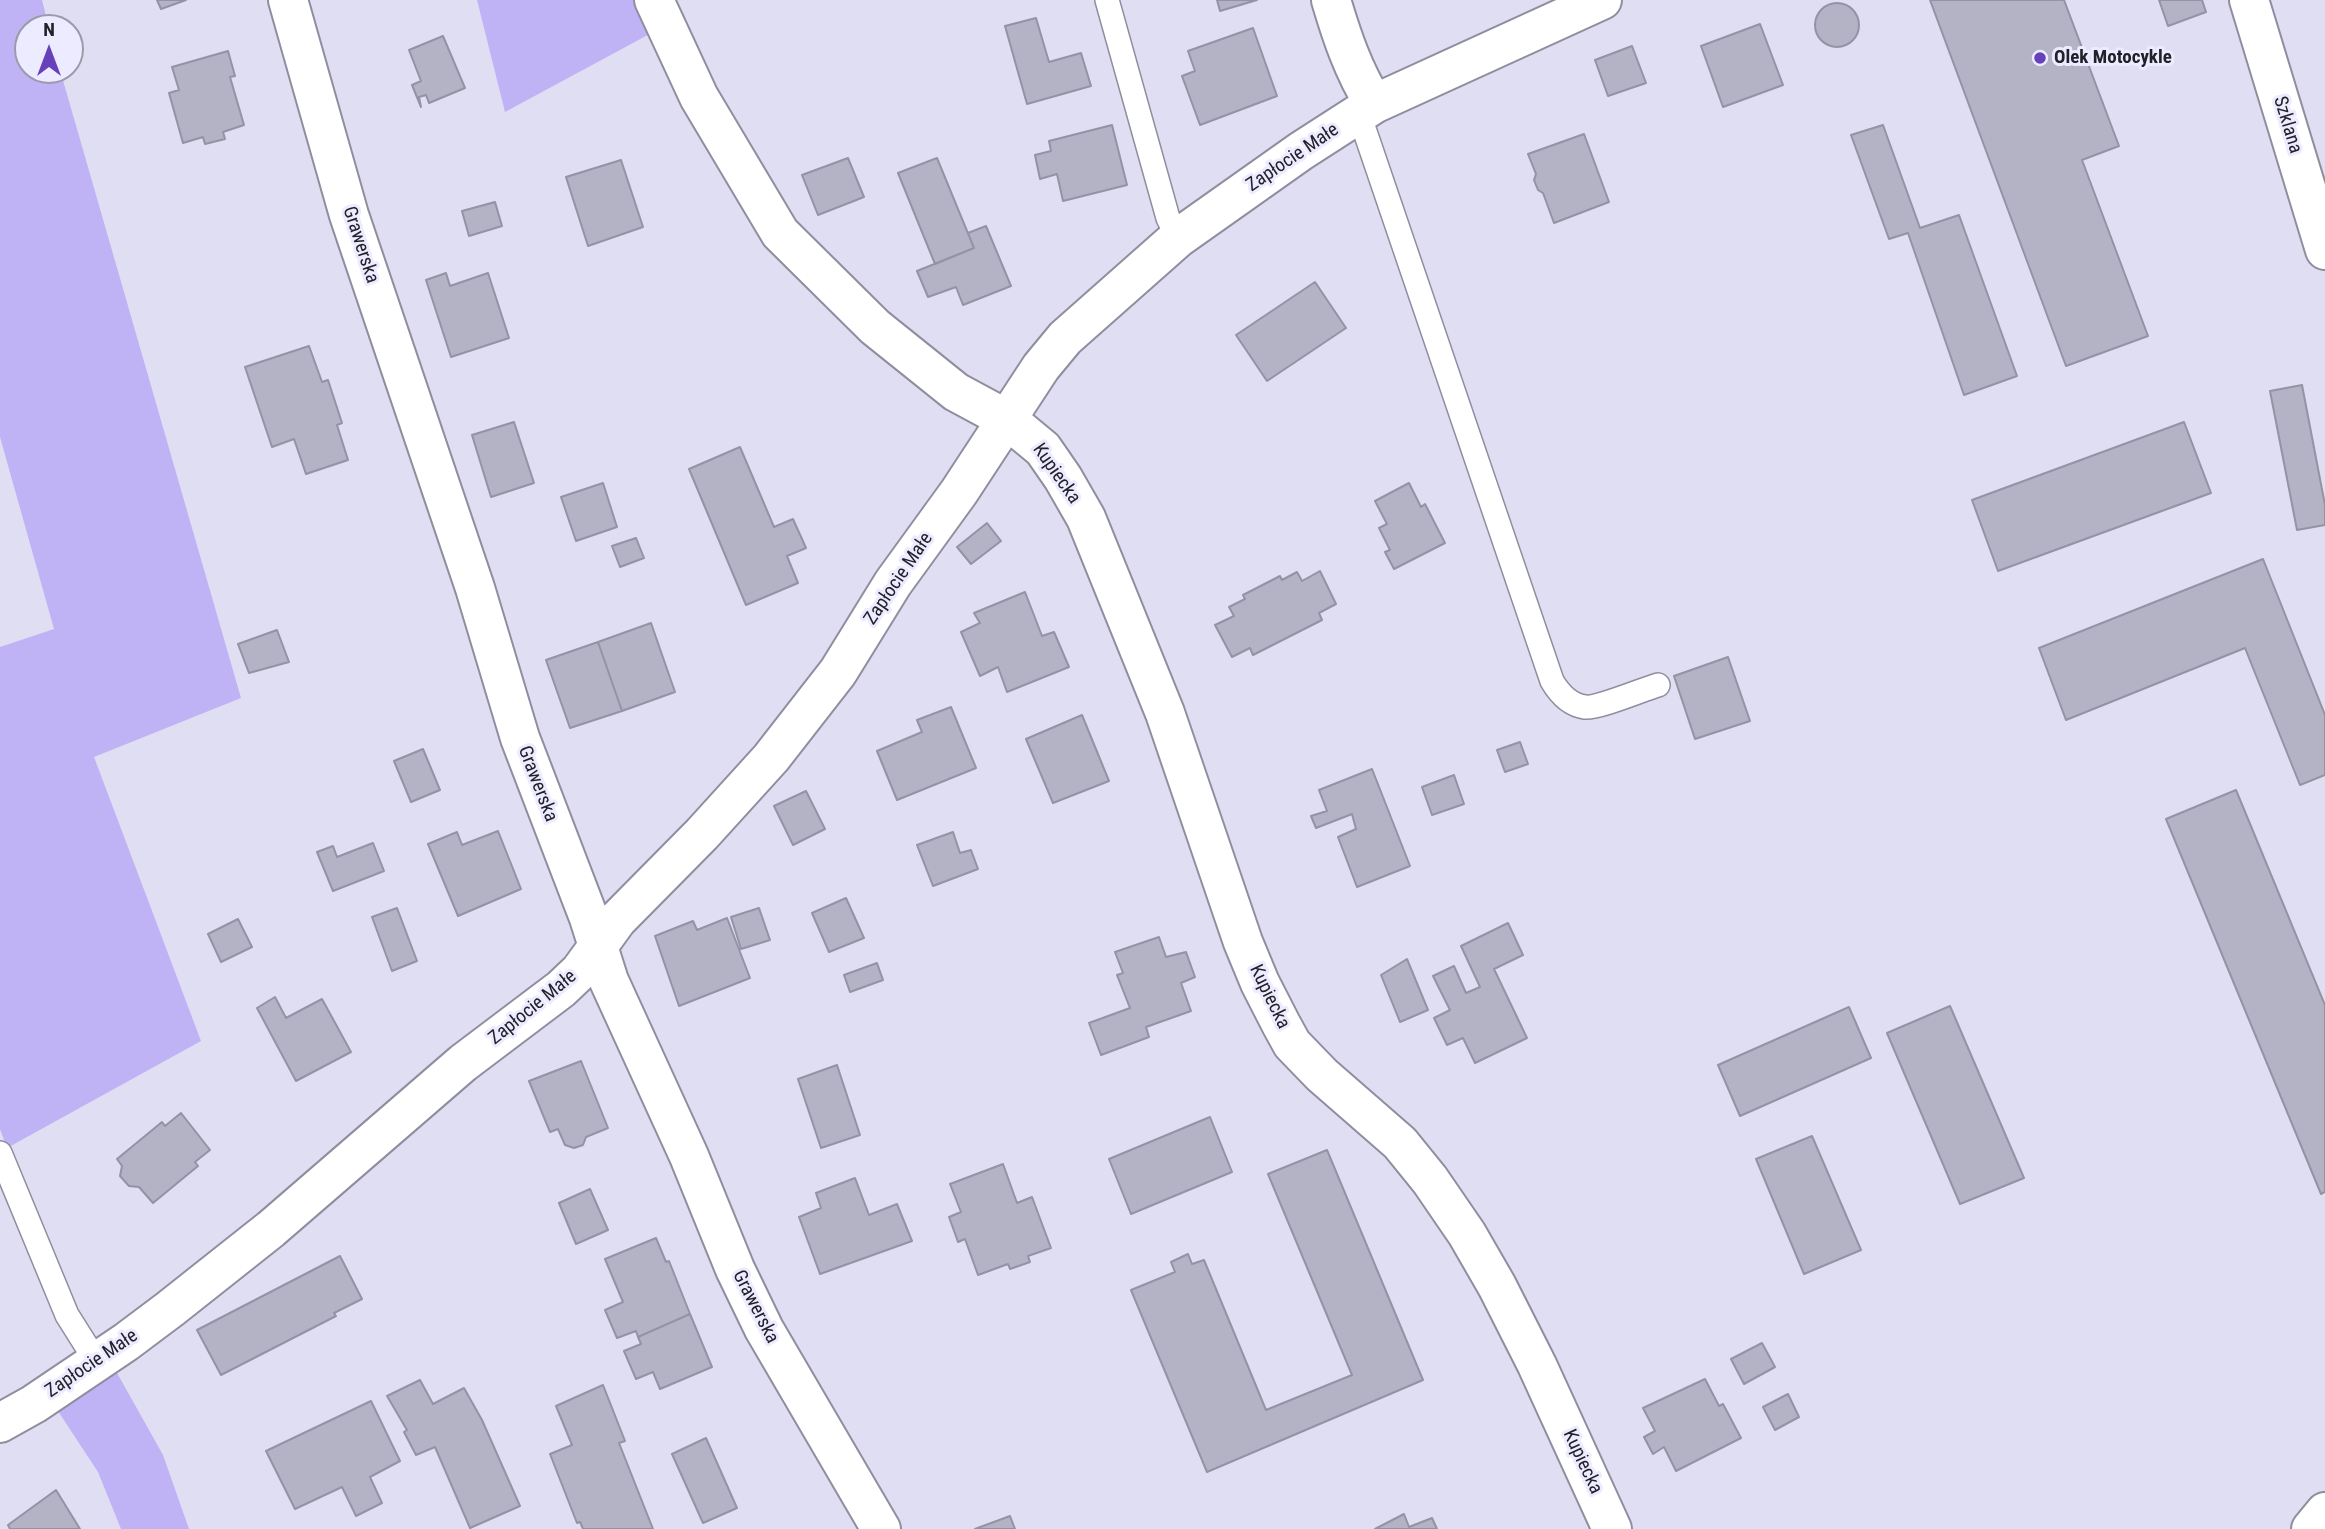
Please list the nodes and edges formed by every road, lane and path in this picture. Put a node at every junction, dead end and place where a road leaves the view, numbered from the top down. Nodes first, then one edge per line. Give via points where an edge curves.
1 (288, 0) edge
2 (654, 0) edge
3 (1107, 0) edge
4 (1331, 0) edge
5 (1602, 0) edge
6 (2249, 0) edge
7 (1366, 109) junction
8 (1178, 238) junction
9 (2325, 250) edge
10 (1008, 420) junction
11 (1658, 685) dead end
12 (598, 948) junction
13 (0, 1153) edge
14 (96, 1361) junction
15 (0, 1423) edge
16 (2325, 1512) edge
17 (881, 1529) edge
18 (1612, 1529) edge
19 (2311, 1529) edge

1 - 12 street, Grawerska via 349,215 475,588 520,738
2 - 10 street via 699,97 780,233 875,327 956,392
3 - 8 lane via 1168,218
4 - 7 street
5 - 7 street, Zapłocie Małe
6 - 9 street, Szklana
7 - 8 street, Zapłocie Małe
7 - 11 lane via 1552,681 1573,704 1588,708
8 - 10 street, Zapłocie Małe via 1065,338
10 - 12 street, Zapłocie Małe via 893,583 838,672 780,747 617,920
10 - 18 street, Kupiecka via 1043,449 1086,518 1165,713 1244,942 1281,1024 1292,1044 1322,1075 1399,1143 1467,1234 1537,1365
12 - 14 street, Zapłocie Małe via 561,989 463,1063 271,1229
12 - 17 street, Grawerska via 735,1269
13 - 14 lane via 67,1315
14 - 15 street, Zapłocie Małe
16 - 19 street

